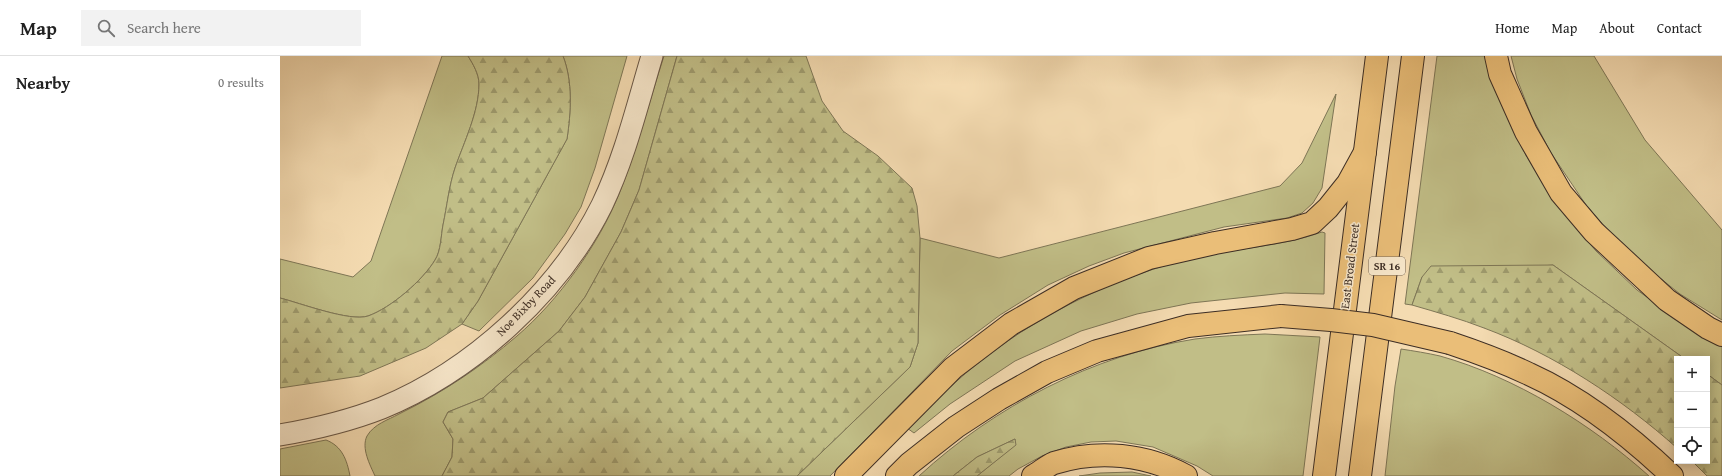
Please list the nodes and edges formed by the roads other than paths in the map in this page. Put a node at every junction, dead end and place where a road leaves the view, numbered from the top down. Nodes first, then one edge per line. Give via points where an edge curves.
1 (652, 56) edge
2 (1377, 56) edge
3 (1413, 56) edge
4 (1496, 56) edge
5 (1365, 152) junction
6 (1722, 335) edge
7 (280, 435) edge
8 (846, 476) edge
9 (897, 476) edge
10 (1033, 476) edge
11 (1186, 476) edge
12 (1324, 476) edge
13 (1360, 476) edge
14 (1672, 476) edge

1 - 7 street, Noe Bixby Road via 609,189 575,249 545,290 492,341 449,373 429,384 396,402 362,415 314,429
2 - 5 main road, East Broad Street / SR 16
3 - 13 main road, SR 16
4 - 6 main road via 1500,74 1526,132 1561,193 1594,232 1667,300
5 - 8 main road via 1348,183 1312,223 1149,258 1074,288 1011,324 953,368
5 - 12 main road, East Broad Street / SR 16
9 - 14 main road, bridge via 956,427 999,399 1047,372 1097,351 1188,326 1281,316 1373,325 1450,343 1492,358 1531,374 1562,391 1622,432
10 - 11 main road via 1053,464 1114,455 1169,467

